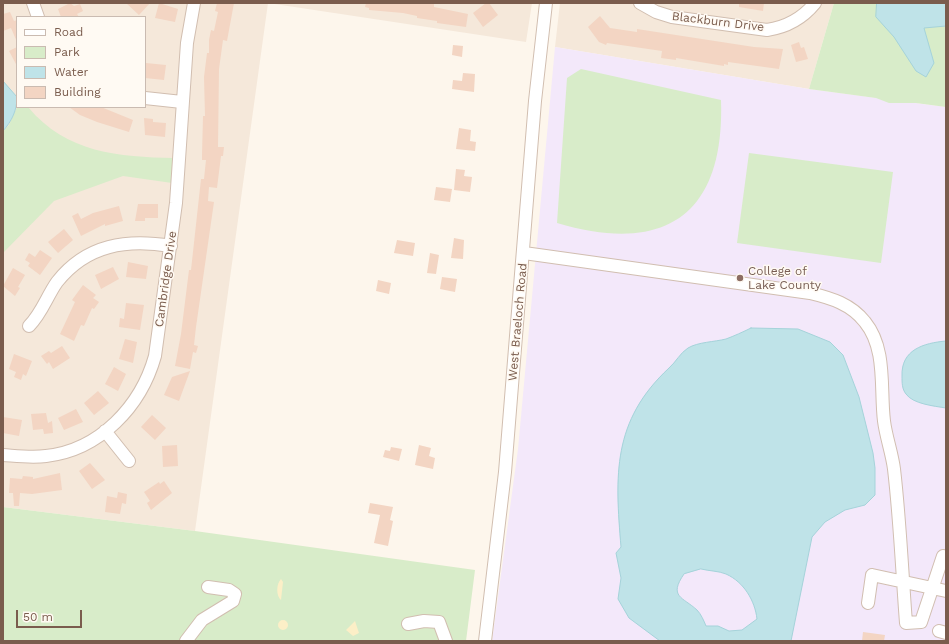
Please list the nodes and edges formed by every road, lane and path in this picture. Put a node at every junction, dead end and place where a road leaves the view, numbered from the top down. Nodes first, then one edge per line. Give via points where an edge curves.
1 (33, 3) edge
2 (194, 3) edge
3 (546, 3) edge
4 (640, 3) edge
5 (815, 3) edge
6 (38, 16) edge
7 (146, 98) edge
8 (182, 102) junction
9 (171, 246) junction
10 (524, 253) junction
11 (29, 326) dead end
12 (105, 431) junction
13 (3, 455) edge
14 (129, 461) dead end
15 (946, 556) edge
16 (903, 581) junction
17 (208, 587) dead end
18 (932, 588) junction
19 (946, 591) edge
20 (868, 603) dead end
21 (408, 624) dead end
22 (186, 641) edge
23 (446, 641) edge
24 (485, 641) edge

1 - 6 street
2 - 8 street, Cambridge Drive via 187,43
3 - 10 street, West Braeloch Road via 535,101
4 - 5 street, Blackburn Drive via 672,17 767,30 794,22
7 - 8 street
8 - 9 street, Cambridge Drive
9 - 11 street via 134,242 116,245 85,258 57,282 39,316
9 - 12 street, Cambridge Drive via 155,356 150,373 128,410
10 - 16 street via 810,293 834,299 852,310 865,322 876,341 884,422 894,467
10 - 24 street, West Braeloch Road via 505,472
12 - 13 street, Cambridge Drive via 73,449 47,456
12 - 14 street
15 - 18 street via 943,556
16 - 18 street
16 - 18 street via 906,623 921,622
16 - 20 street via 872,575
17 - 22 street via 229,590 235,594 233,601 202,620
18 - 19 street
21 - 23 street via 439,622

